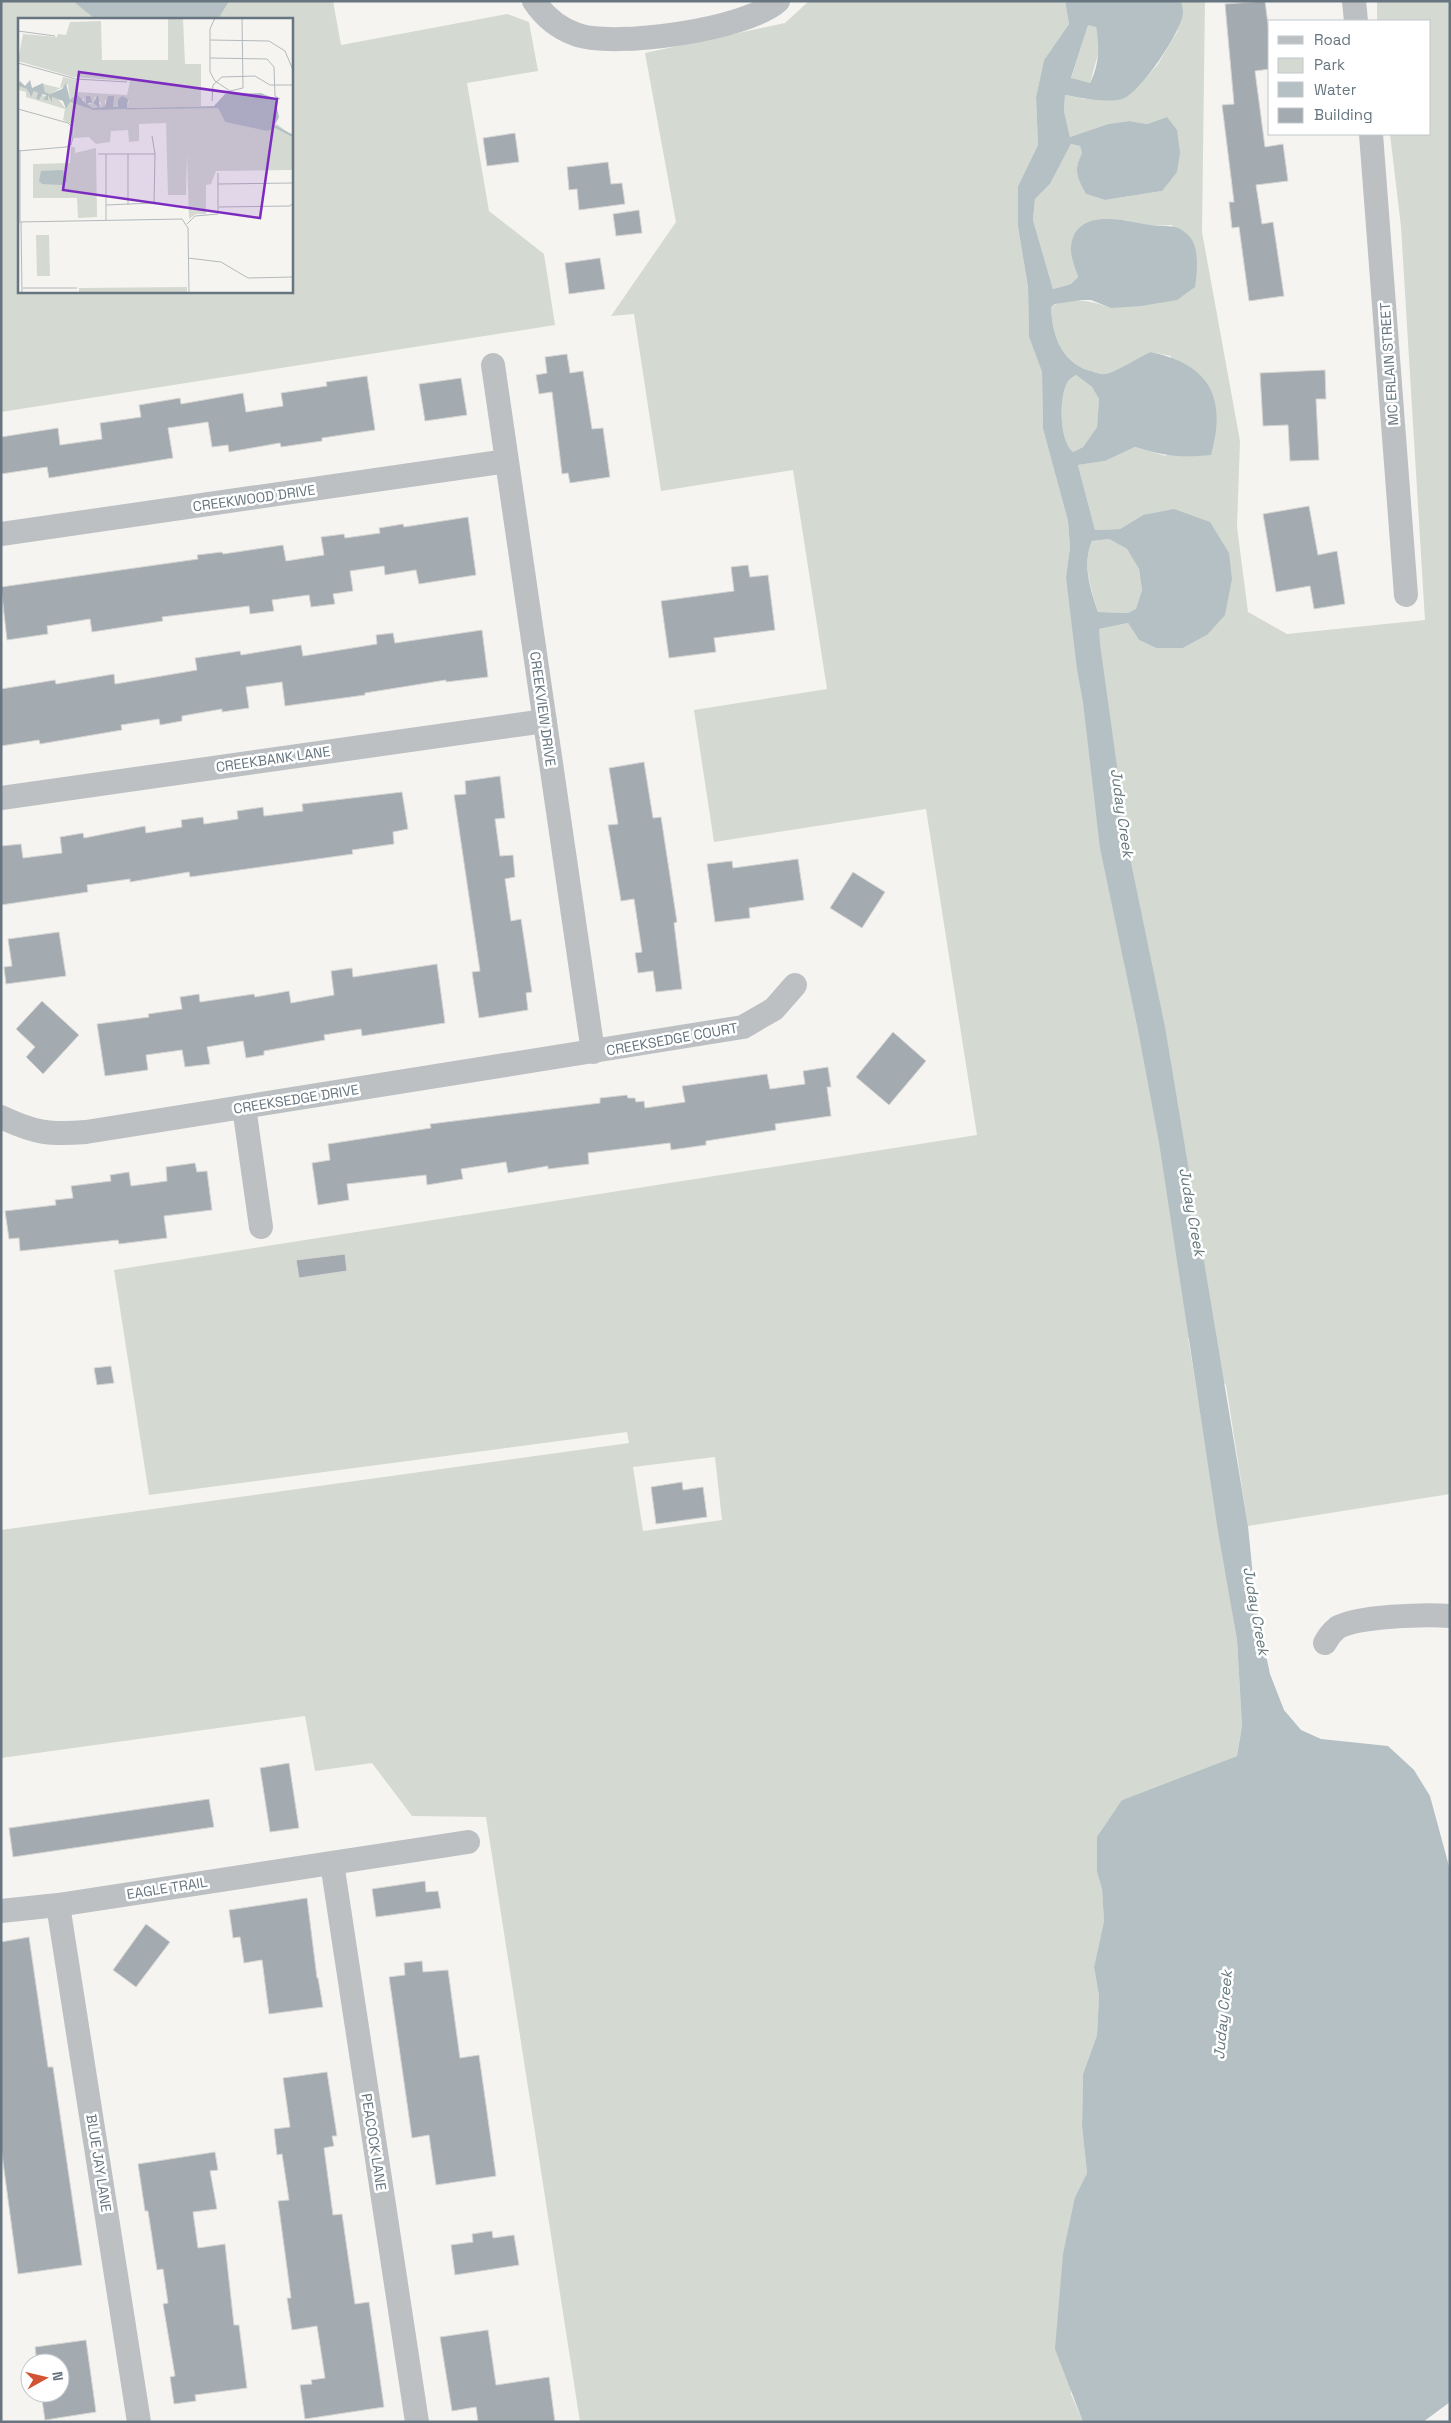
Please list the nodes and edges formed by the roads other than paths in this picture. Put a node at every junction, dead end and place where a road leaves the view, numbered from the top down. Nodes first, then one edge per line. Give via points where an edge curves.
1 (534, 1) edge
2 (778, 1) edge
3 (1354, 1) edge
4 (1356, 20) edge
5 (1371, 135) edge
6 (492, 365) dead end
7 (508, 461) junction
8 (1, 534) edge
9 (1406, 595) dead end
10 (545, 721) junction
11 (1, 798) edge
12 (794, 985) dead end
13 (593, 1052) junction
14 (244, 1107) junction
15 (1, 1117) edge
16 (261, 1227) dead end
17 (1450, 1616) edge
18 (1325, 1643) dead end
19 (468, 1842) dead end
20 (332, 1863) junction
21 (58, 1905) junction
22 (1, 1912) edge
23 (138, 2422) edge
24 (416, 2422) edge

1 - 2 street via 555,24 576,35 618,40 731,23 755,15
3 - 4 street
5 - 9 street, MC ERLAIN STREET
6 - 7 street, CREEKVIEW DRIVE
7 - 8 street, CREEKWOOD DRIVE
7 - 10 street, CREEKVIEW DRIVE
10 - 11 street, CREEKBANK LANE
10 - 13 street, CREEKVIEW DRIVE
12 - 13 street, CREEKSEDGE COURT via 774,1009 743,1027
13 - 14 street, CREEKSEDGE DRIVE
14 - 15 street, CREEKSEDGE DRIVE via 64,1133 26,1129
14 - 16 street
17 - 18 street via 1397,1616 1347,1624 1331,1634
19 - 20 street, EAGLE TRAIL
20 - 21 street, EAGLE TRAIL
20 - 24 street, PEACOCK LANE
21 - 22 street, EAGLE TRAIL
21 - 23 street, BLUE JAY LANE

